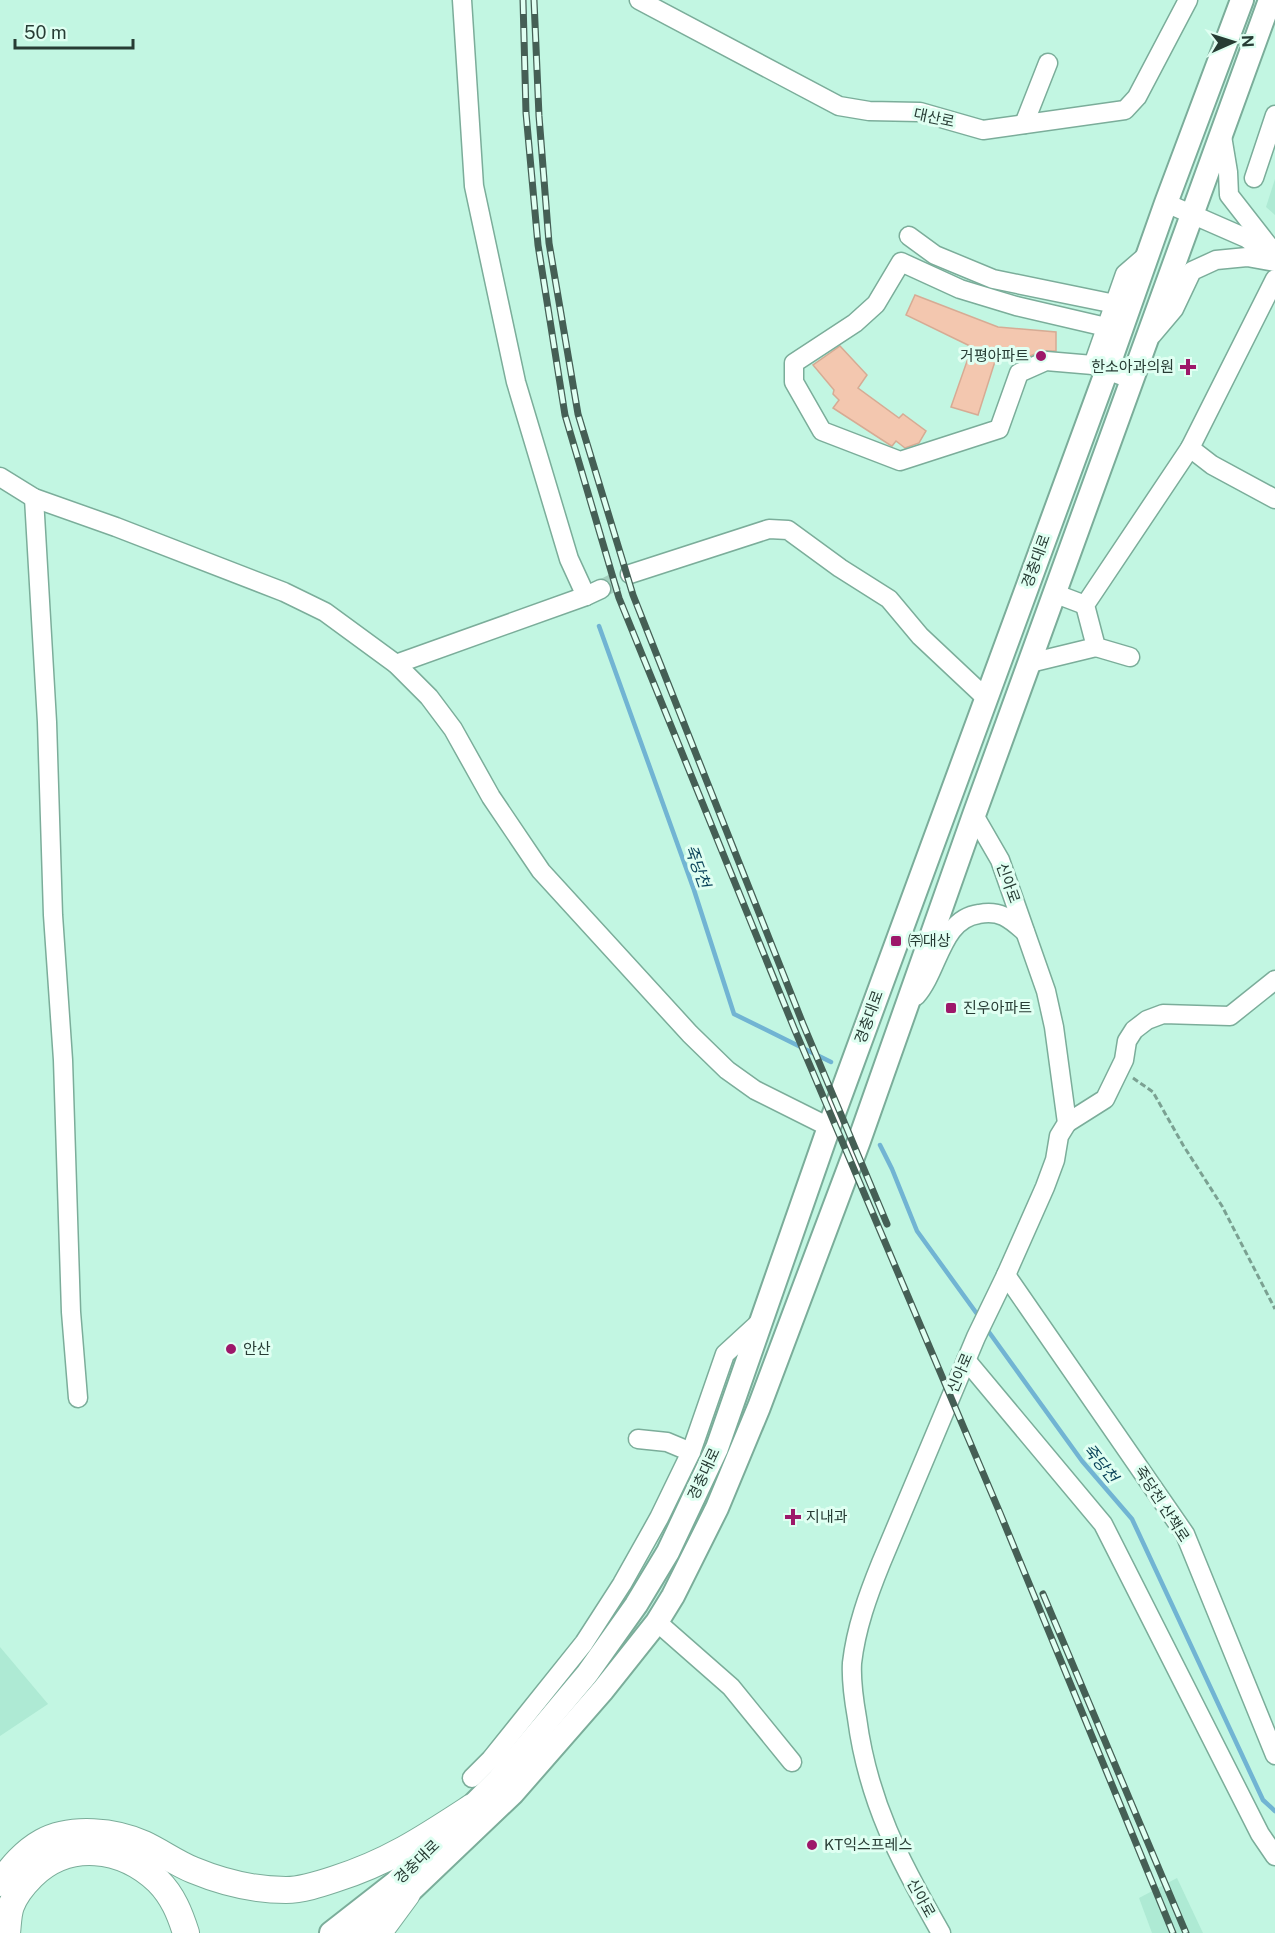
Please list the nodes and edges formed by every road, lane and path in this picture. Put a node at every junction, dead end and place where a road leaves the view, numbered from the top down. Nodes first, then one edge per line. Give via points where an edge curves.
1 (462, 0) edge
2 (639, 0) edge
3 (1188, 0) edge
4 (1242, 0) edge
5 (1270, 0) edge
6 (1048, 63) dead end
7 (1275, 115) edge
8 (1024, 124) junction
9 (1222, 136) junction
10 (1254, 178) dead end
11 (1166, 203) junction
12 (1193, 214) junction
13 (909, 236) dead end
14 (1147, 255) junction
15 (1275, 258) edge
16 (1275, 279) edge
17 (1115, 304) junction
18 (1106, 327) junction
19 (1145, 343) junction
20 (1100, 367) junction
21 (1131, 379) junction
22 (1190, 448) junction
23 (0, 477) edge
24 (34, 498) junction
25 (1275, 500) edge
26 (630, 574) tunnel mouth
27 (1056, 594) junction
28 (1085, 605) junction
29 (1096, 647) junction
30 (1130, 657) dead end
31 (1030, 663) junction
32 (396, 664) junction
33 (986, 698) junction
34 (947, 804) junction
35 (974, 814) junction
36 (1026, 933) junction
37 (1275, 980) edge
38 (909, 1004) junction
39 (1119, 1069) junction
40 (1067, 1123) junction
41 (829, 1127) junction
42 (859, 1142) junction
43 (1006, 1275) junction
44 (1275, 1310) edge
45 (761, 1322) junction
46 (966, 1360) junction
47 (78, 1398) dead end
48 (638, 1438) dead end
49 (690, 1452) junction
50 (617, 1592) junction
51 (636, 1605) junction
52 (657, 1622) junction
53 (1275, 1755) edge
54 (792, 1762) dead end
55 (472, 1778) dead end
56 (472, 1807) junction
57 (1275, 1856) edge
58 (0, 1883) edge
59 (407, 1894) junction
60 (7, 1933) edge
61 (186, 1933) edge
62 (331, 1933) edge
63 (357, 1933) edge
64 (376, 1933) edge
65 (941, 1933) edge

1 - 32 street via 474,186 516,382 569,559 593,592
2 - 8 street, 대산로 via 839,106 920,112 983,130
3 - 8 street, 대산로 via 1137,97 1125,110
4 - 11 main road, 경충대로
5 - 9 main road, 경충대로
6 - 8 street
7 - 10 street
9 - 12 main road, 경충대로
9 - 15 street via 1229,195
11 - 12 street
11 - 14 main road, 경충대로
12 - 15 street via 1246,238
12 - 19 main road, 경충대로
13 - 17 street via 935,255 993,279
14 - 17 street via 1125,274
14 - 20 main road, 경충대로
15 - 19 street via 1216,260 1192,272 1174,309
16 - 22 street
17 - 18 street
18 - 20 street
18 - 20 street via 960,289 901,262 876,304 855,323 794,363 794,382 822,431 900,460 999,429 1019,373 1046,361
19 - 21 main road, 경충대로
20 - 21 street
20 - 33 main road, 경충대로
21 - 27 main road, 경충대로
22 - 25 street via 1212,465
22 - 28 street
23 - 24 street
24 - 32 street via 284,592 325,612
24 - 47 street
26 - 33 street via 769,529 788,530 889,599 920,636
27 - 28 street
27 - 31 main road, 경충대로
28 - 29 street
29 - 30 street
29 - 31 street
31 - 35 main road, 경충대로
32 - 41 street via 429,697 453,729 491,797 541,871 690,1034 754,1090
33 - 34 main road, 경충대로
34 - 35 main road
34 - 41 main road, 경충대로
35 - 36 street, 신아로 via 1000,860
35 - 38 main road, 경충대로
36 - 38 street via 1006,916 988,912 969,915 952,927 922,990
36 - 40 street, 신아로 via 1054,1027
37 - 39 street via 1230,1016 1163,1014 1147,1020 1127,1041
38 - 42 main road, 경충대로
39 - 40 street via 1105,1099
39 - 44 path via 1153,1092 1222,1206
40 - 43 street, 신아로
41 - 42 main road
41 - 45 main road, 경충대로
42 - 52 main road, 경충대로 via 739,1457
43 - 46 street, 신아로
43 - 53 street, 죽당천 산책로 via 1185,1534
45 - 49 street via 725,1354
45 - 51 main road, 경충대로 via 717,1448 668,1552
46 - 57 street via 1103,1524 1260,1834
46 - 65 street, 신아로 via 867,1600 852,1665 860,1741 883,1822
48 - 49 street via 667,1442
49 - 50 street via 659,1518
50 - 51 street
50 - 55 street via 585,1644
51 - 52 main road
51 - 56 main road, 경충대로 via 587,1674
52 - 54 street via 731,1687
52 - 59 main road, 경충대로 via 513,1793
56 - 58 highway via 392,1858 331,1881 288,1890 225,1881 142,1844 112,1834 78,1832 43,1841 17,1860
56 - 62 main road, 경충대로 via 395,1883
59 - 63 main road, 경충대로
59 - 64 highway
60 - 61 highway via 11,1906 23,1884 44,1864 71,1852 103,1852 134,1863 159,1882 177,1906

